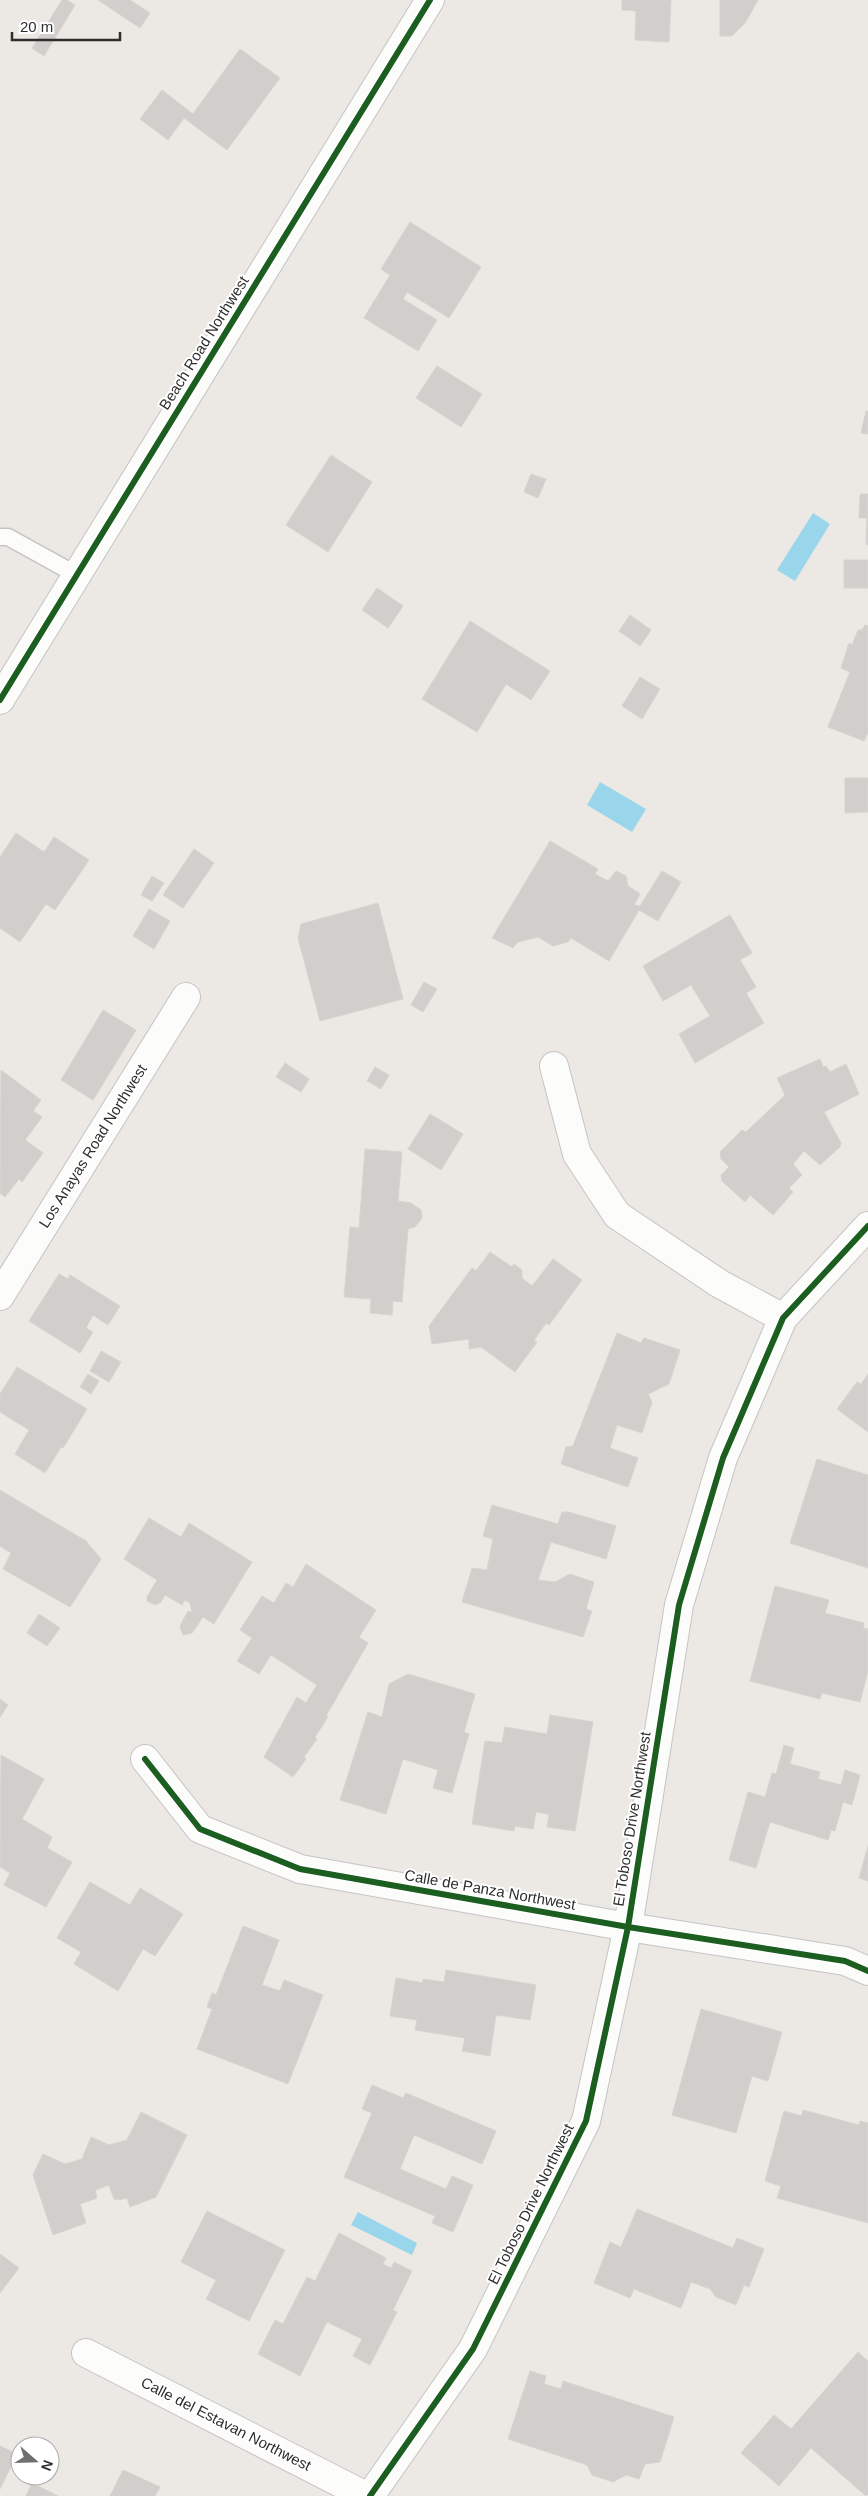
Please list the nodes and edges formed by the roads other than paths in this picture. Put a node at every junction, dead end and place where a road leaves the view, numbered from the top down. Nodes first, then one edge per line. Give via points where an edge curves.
1 (430, 0) edge
2 (0, 537) edge
3 (77, 574) junction
4 (0, 700) edge
5 (186, 997) dead end
6 (554, 1066) dead end
7 (868, 1226) edge
8 (0, 1296) edge
9 (783, 1318) junction
10 (145, 1759) dead end
11 (628, 1928) junction
12 (868, 1971) edge
13 (86, 2353) dead end
14 (366, 2496) edge
15 (370, 2496) edge

1 - 3 street, Beach Road Northwest
2 - 3 lane via 8,537
3 - 4 street, Beach Road Northwest
5 - 8 street, Los Anayas Road Northwest
6 - 9 street via 577,1154 617,1215 720,1284
7 - 9 street, El Toboso Drive Northwest
9 - 11 street, El Toboso Drive Northwest via 723,1458 678,1605
10 - 11 street, Calle de Panza Northwest via 200,1829 300,1869
11 - 12 street, Calle de Panza Northwest via 845,1961
11 - 15 street, El Toboso Drive Northwest via 586,2121 474,2349
13 - 14 street, Calle del Estavan Northwest

